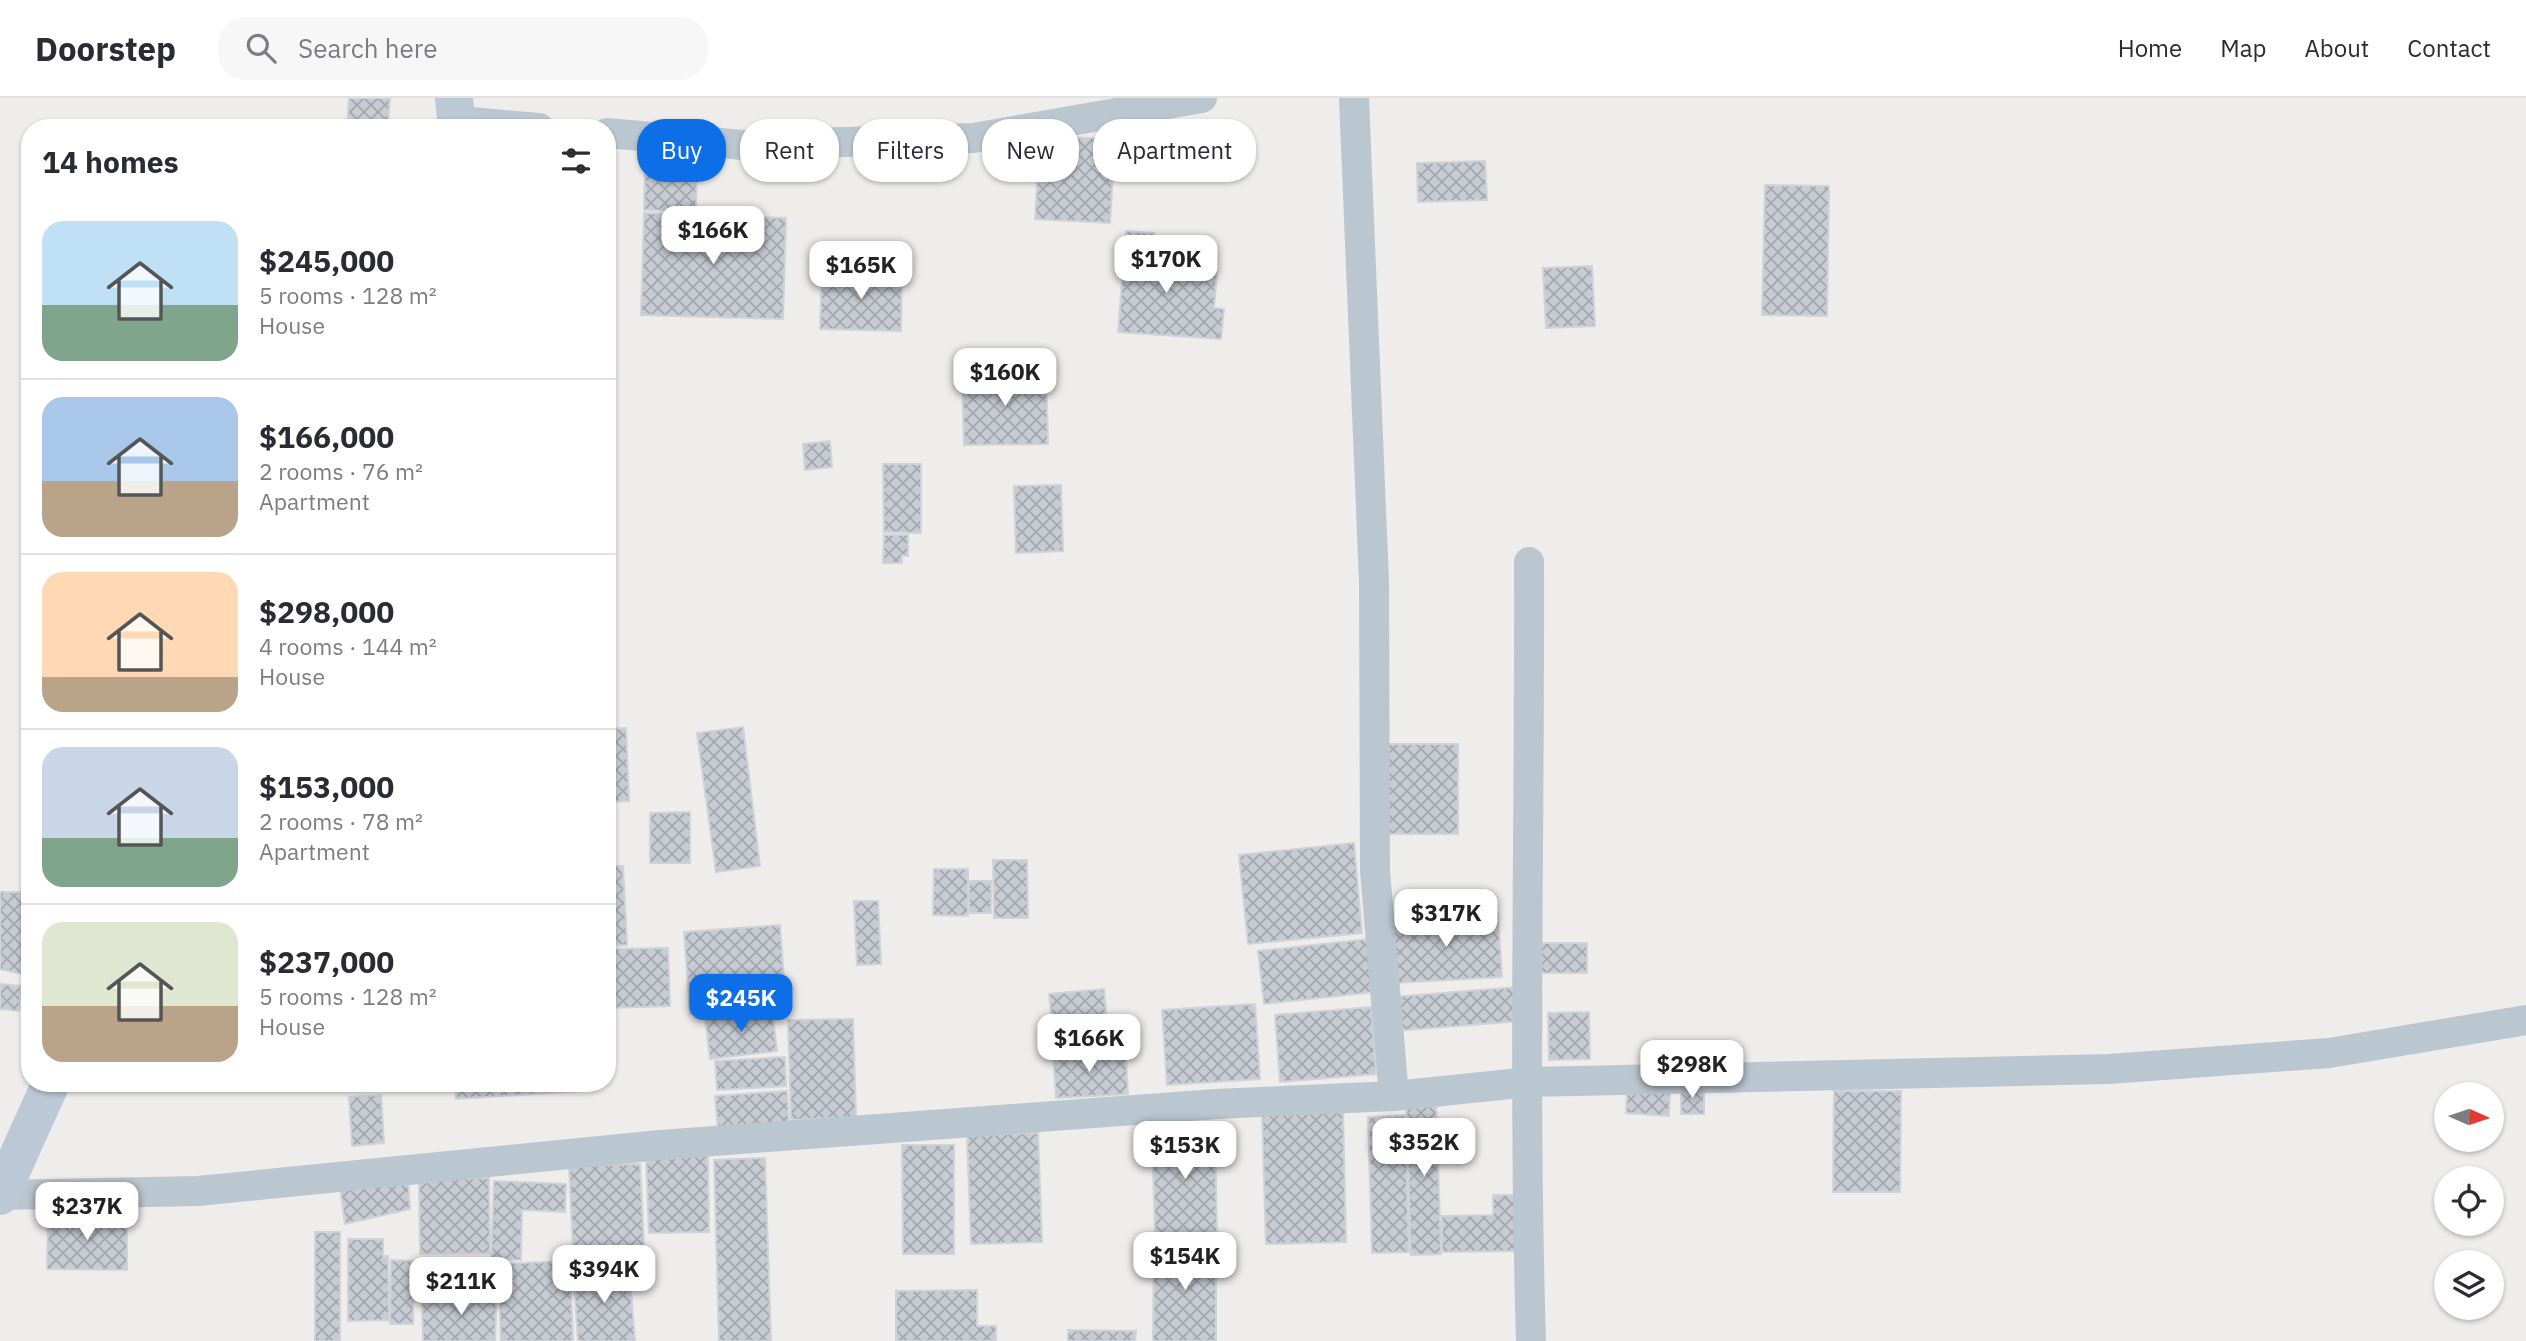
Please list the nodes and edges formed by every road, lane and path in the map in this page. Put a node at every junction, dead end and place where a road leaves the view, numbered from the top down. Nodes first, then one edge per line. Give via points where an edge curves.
1 (1202, 98) edge
2 (1354, 98) edge
3 (457, 116) edge
4 (478, 119) edge
5 (616, 134) edge
6 (1530, 562) dead end
7 (2526, 1020) edge
8 (1530, 1082) junction
9 (47, 1092) edge
10 (1394, 1096) junction
11 (0, 1195) edge
12 (1531, 1341) edge

1 - 5 street via 972,138 743,145
2 - 10 street via 1374,582 1375,871
3 - 4 street
6 - 8 street
7 - 8 street via 2329,1053 2109,1069
8 - 10 street
8 - 12 street via 1526,1171
9 - 11 main road
10 - 11 street via 1216,1104 660,1145 198,1191

